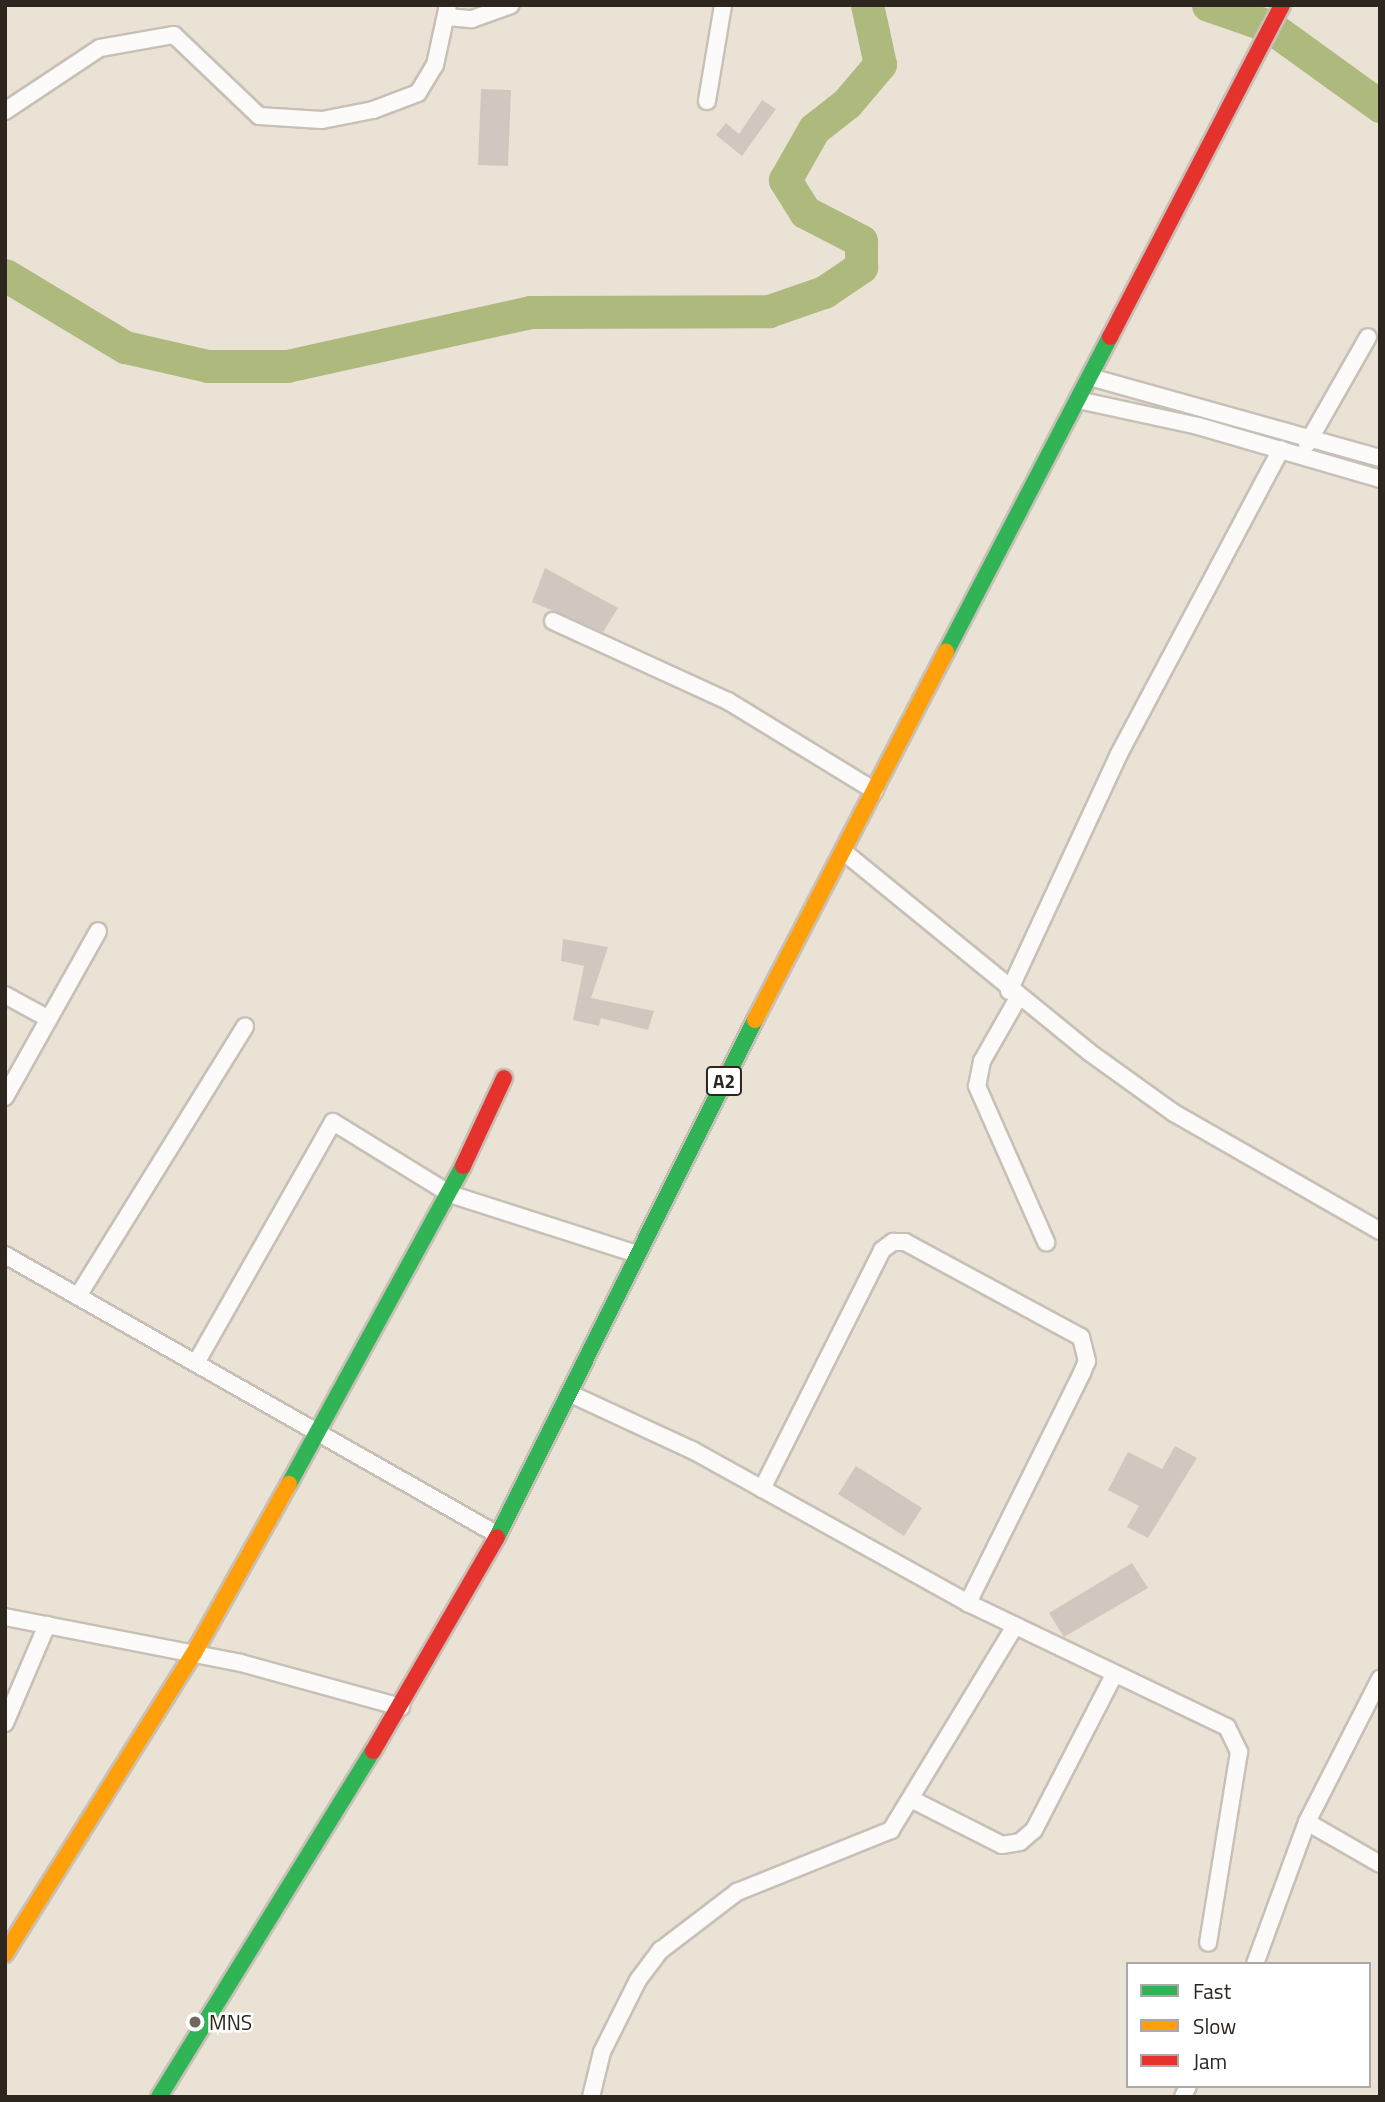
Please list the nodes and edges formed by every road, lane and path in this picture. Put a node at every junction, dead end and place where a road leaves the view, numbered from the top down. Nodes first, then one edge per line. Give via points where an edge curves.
1 (512, 5) edge
2 (723, 5) edge
3 (1282, 6) edge
4 (447, 11) edge
5 (707, 101) dead end
6 (5, 111) edge
7 (1368, 337) dead end
8 (1090, 377) junction
9 (1078, 400) junction
10 (1312, 436) junction
11 (1281, 449) junction
12 (1300, 455) junction
13 (1380, 458) edge
14 (1380, 479) edge
15 (553, 621) dead end
16 (875, 791) junction
17 (844, 852) junction
18 (98, 931) dead end
19 (5, 995) edge
20 (1013, 995) junction
21 (49, 1019) junction
22 (244, 1027) dead end
23 (504, 1078) dead end
24 (5, 1097) edge
25 (450, 1194) junction
26 (1380, 1231) edge
27 (1046, 1242) dead end
28 (637, 1254) junction
29 (5, 1255) edge
30 (78, 1296) junction
31 (196, 1363) junction
32 (569, 1393) junction
33 (316, 1431) junction
34 (762, 1489) junction
35 (498, 1535) junction
36 (968, 1603) junction
37 (5, 1617) edge
38 (47, 1625) junction
39 (1015, 1626) junction
40 (194, 1653) junction
41 (1114, 1675) junction
42 (1380, 1679) edge
43 (401, 1707) junction
44 (5, 1723) edge
45 (911, 1798) junction
46 (1307, 1822) junction
47 (1380, 1864) edge
48 (1208, 1943) dead end
49 (5, 1954) edge
50 (1256, 1962) edge
51 (159, 2097) edge
52 (591, 2097) edge

1 - 4 street via 472,19
2 - 5 street
3 - 8 main road, A2
4 - 6 street via 435,65 418,93 373,110 322,120 260,116 174,35 100,48
7 - 10 street
8 - 9 main road, A2
8 - 10 street
9 - 11 street
9 - 16 main road, A2
10 - 12 street
10 - 13 street
11 - 12 street
11 - 20 street via 1119,754
12 - 14 street
15 - 16 street via 728,701
16 - 17 main road, A2
17 - 20 street
17 - 28 main road, A2
18 - 21 street
19 - 21 street
20 - 26 street via 1174,1113
20 - 27 street via 982,1061 976,1086
21 - 24 street
22 - 30 street
23 - 25 main road
25 - 28 street
25 - 31 street via 340,1124 326,1125
25 - 33 main road
28 - 32 main road, A2
29 - 30 street
30 - 31 street
31 - 33 street
32 - 34 street
32 - 35 main road, A2
33 - 35 street
33 - 40 main road
34 - 36 street
34 - 36 street via 882,1250 893,1241 905,1242 1069,1331 1086,1347 1082,1373
35 - 43 main road, A2
36 - 39 street
37 - 38 street
38 - 40 street
38 - 44 street
39 - 41 street
39 - 45 street
40 - 43 street
40 - 49 main road
41 - 45 street via 1034,1830 1020,1842 1003,1844
41 - 48 street via 1227,1727 1236,1737 1237,1773
42 - 46 street
43 - 51 main road, A2
45 - 52 street via 885,1834 737,1892 662,1951 638,1980 602,2052
46 - 47 street
46 - 50 street

